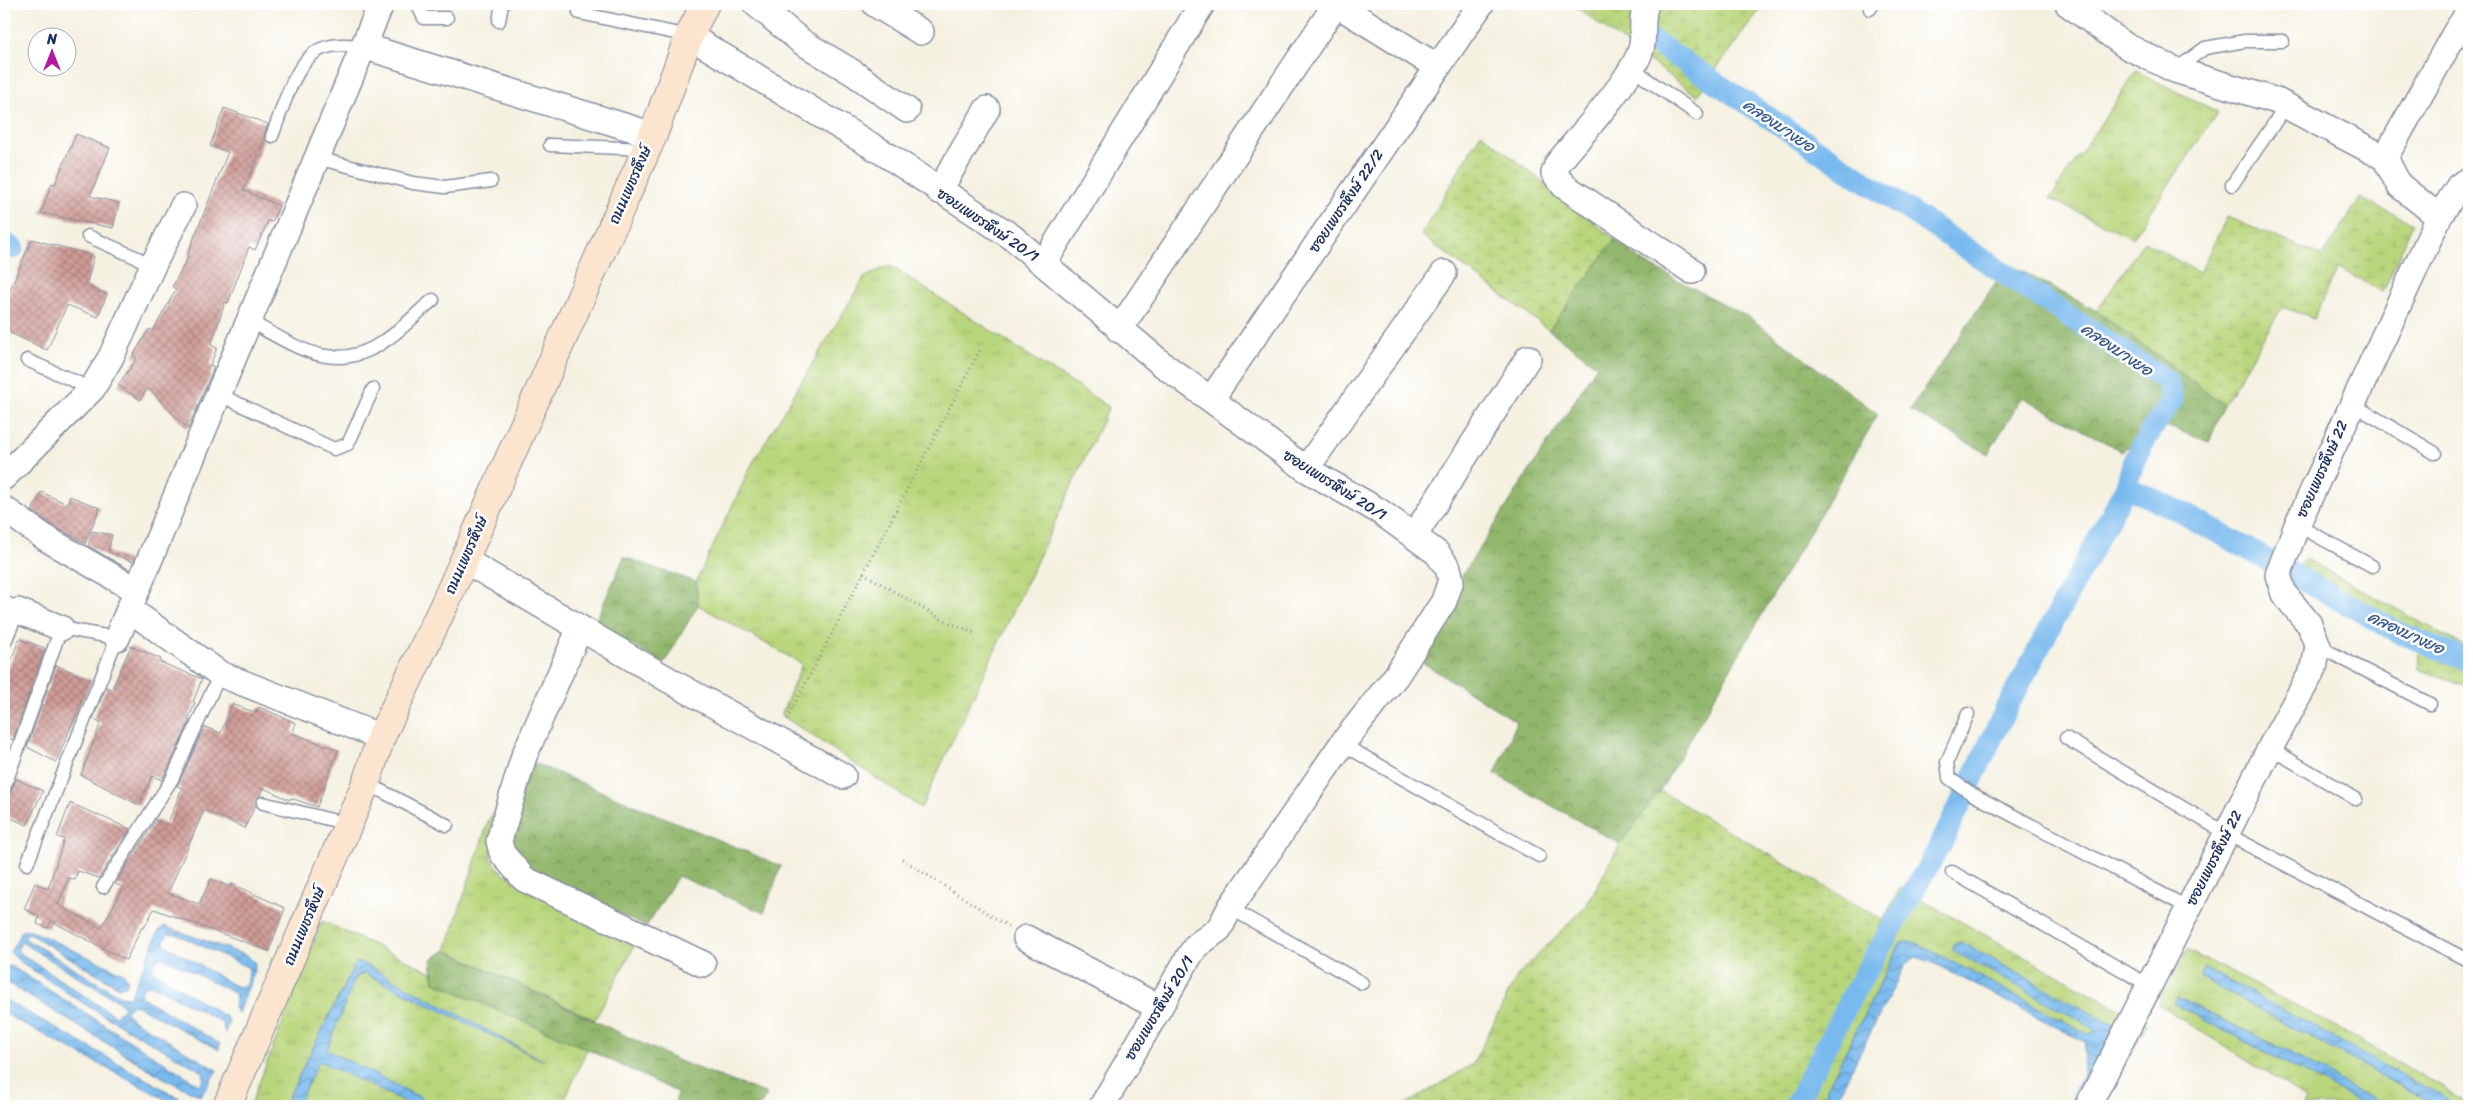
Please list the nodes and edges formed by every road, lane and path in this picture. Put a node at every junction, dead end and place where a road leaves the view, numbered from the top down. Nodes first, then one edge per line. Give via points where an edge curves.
1 (381, 4) edge
2 (417, 4) edge
3 (502, 4) edge
4 (705, 4) edge
5 (756, 4) edge
6 (875, 4) edge
7 (1202, 4) edge
8 (1336, 4) edge
9 (1481, 4) edge
10 (1646, 4) edge
11 (2068, 4) edge
12 (2469, 12) edge
13 (579, 13) dead end
14 (447, 18) dead end
15 (499, 21) dead end
16 (921, 32) dead end
17 (689, 36) junction
18 (2283, 41) dead end
19 (363, 46) junction
20 (1436, 66) junction
21 (1632, 69) junction
22 (2175, 70) junction
23 (2286, 106) junction
24 (987, 109) dead end
25 (907, 110) dead end
26 (1697, 114) dead end
27 (272, 136) dead end
28 (649, 142) junction
29 (550, 145) dead end
30 (316, 158) junction
31 (2384, 158) junction
32 (2469, 180) edge
33 (492, 181) dead end
34 (2232, 185) dead end
35 (939, 191) junction
36 (182, 206) dead end
37 (2439, 217) junction
38 (88, 236) dead end
39 (1044, 263) junction
40 (153, 265) junction
41 (1692, 271) dead end
42 (1444, 273) dead end
43 (433, 300) dead end
44 (249, 321) junction
45 (1119, 330) junction
46 (980, 350) dead end
47 (1528, 358) dead end
48 (27, 360) dead end
49 (92, 389) junction
50 (373, 389) dead end
51 (218, 394) junction
52 (1212, 398) junction
53 (2352, 404) junction
54 (2435, 453) dead end
55 (1306, 469) junction
56 (4, 477) edge
57 (4, 508) edge
58 (2297, 525) junction
59 (1414, 536) junction
60 (464, 560) junction
61 (2372, 566) dead end
62 (863, 573) junction
63 (132, 600) junction
64 (11, 606) edge
65 (61, 628) junction
66 (580, 628) junction
67 (974, 633) dead end
68 (117, 638) junction
69 (4, 644) edge
70 (2318, 646) junction
71 (220, 674) junction
72 (2430, 704) dead end
73 (1968, 714) dead end
74 (381, 737) junction
75 (2066, 738) dead end
76 (776, 740) junction
77 (1342, 744) junction
78 (2270, 748) junction
79 (843, 776) dead end
80 (366, 783) junction
81 (4, 788) edge
82 (2356, 799) dead end
83 (263, 803) dead end
84 (348, 824) junction
85 (447, 824) dead end
86 (2227, 834) junction
87 (1539, 856) dead end
88 (902, 859) dead end
89 (27, 864) dead end
90 (1952, 872) dead end
91 (103, 887) dead end
92 (1230, 908) junction
93 (2189, 908) junction
94 (1026, 938) joint
95 (2469, 961) edge
96 (703, 964) dead end
97 (1362, 983) dead end
98 (2150, 986) junction
99 (1158, 1007) junction
100 (227, 1106) edge
101 (1102, 1106) edge
102 (2088, 1106) edge

1 - 19 street
2 - 14 lane via 424,18
3 - 15 lane
4 - 17 main road, ถนนเพชรหึงษ์
5 - 25 street via 802,42
6 - 16 street
7 - 39 street
8 - 20 street
8 - 45 street
9 - 20 street, ซอยเพชรหึงษ์ 22/2
10 - 21 street via 1642,15 1641,48
11 - 22 street via 2126,46
12 - 31 street
13 - 17 lane
17 - 28 main road, ถนนเพชรหึงษ์
17 - 35 street, ซอยเพชรหึงษ์ 20/1 via 887,155
18 - 22 lane via 2246,41 2205,48
19 - 27 lane via 337,45 317,51 299,68
19 - 28 street
19 - 30 street
20 - 52 street, ซอยเพชรหึงษ์ 22/2
21 - 26 lane
21 - 41 street via 1558,163 1554,173 1564,186
22 - 23 street
23 - 31 street
23 - 34 lane
24 - 35 street
28 - 29 lane
28 - 60 main road, ถนนเพชรหึงษ์
30 - 33 lane via 412,183 445,187
30 - 44 street
31 - 37 street via 2399,185
32 - 37 street, ซอยเพชรหึงษ์ 22 via 2459,186
35 - 39 street, ซอยเพชรหึงษ์ 20/1 via 1004,232
36 - 40 street
37 - 53 street, ซอยเพชรหึงษ์ 22
38 - 40 lane
39 - 45 street, ซอยเพชรหึงษ์ 20/1
40 - 49 street via 112,357
42 - 55 street
43 - 44 lane via 383,343 335,359 301,349
44 - 51 street
45 - 52 street, ซอยเพชรหึงษ์ 20/1
46 - 62 path
47 - 59 street
48 - 49 lane
49 - 56 street
50 - 51 lane via 348,444 334,449
51 - 63 street
52 - 55 street, ซอยเพชรหึงษ์ 20/1
53 - 54 lane
53 - 58 street, ซอยเพชรหึงษ์ 22
55 - 59 street, ซอยเพชรหึงษ์ 20/1
57 - 63 street
58 - 61 lane
58 - 70 street, ซอยเพชรหึงษ์ 22 via 2282,564 2284,594 2309,624
59 - 77 street, ซอยเพชรหึงษ์ 20/1 via 1437,553 1448,568 1451,580 1444,600 1396,676
60 - 66 street
60 - 74 main road, ถนนเพชรหึงษ์
62 - 67 path via 939,618
62 - 76 path
63 - 68 street
63 - 71 street
64 - 65 street
64 - 69 lane
65 - 68 lane
65 - 81 lane
66 - 76 street
66 - 96 street via 524,756 499,841 502,853 524,879
68 - 89 lane
70 - 72 lane
70 - 78 street, ซอยเพชรหึงษ์ 22 via 2314,668
71 - 74 street
71 - 91 lane via 172,780
73 - 93 lane via 1948,762 1949,778 1972,794
74 - 80 main road, ถนนเพชรหึงษ์
75 - 86 lane
76 - 79 street
77 - 87 lane
77 - 92 street, ซอยเพชรหึงษ์ 20/1
78 - 82 lane
78 - 86 street, ซอยเพชรหึงษ์ 22
80 - 84 main road, ถนนเพชรหึงษ์
80 - 85 lane
83 - 84 lane
84 - 100 main road, ถนนเพชรหึงษ์
86 - 93 street, ซอยเพชรหึงษ์ 22
86 - 95 lane
88 - 94 path
90 - 98 lane
92 - 97 lane
92 - 99 street, ซอยเพชรหึงษ์ 20/1 via 1219,929 1196,946
93 - 98 street, ซอยเพชรหึงษ์ 22
94 - 99 street
98 - 102 street, ซอยเพชรหึงษ์ 22
99 - 101 street, ซอยเพชรหึงษ์ 20/1

